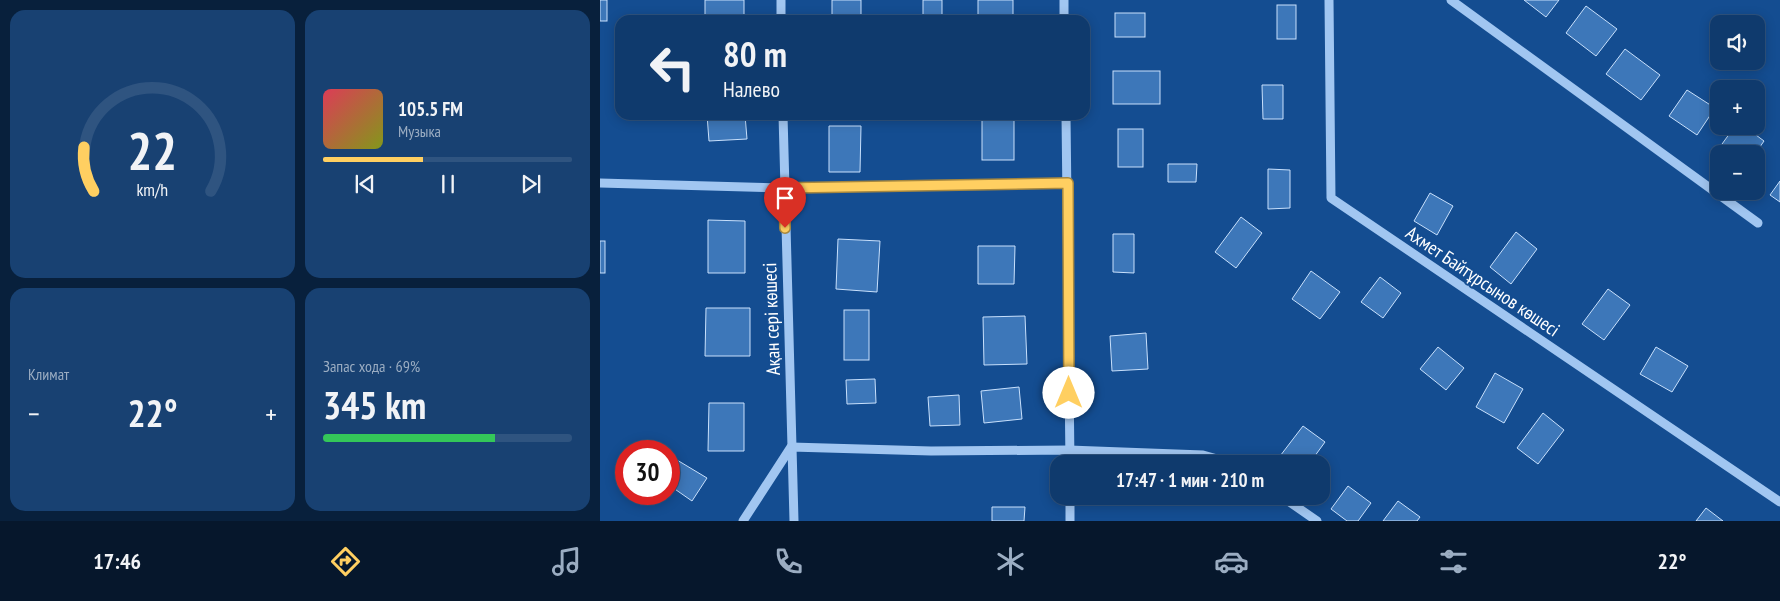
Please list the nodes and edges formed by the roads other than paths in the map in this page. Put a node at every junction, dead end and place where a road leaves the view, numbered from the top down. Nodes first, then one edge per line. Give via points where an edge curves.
1 (781, 0) edge
2 (1064, 0) edge
3 (1330, 0) edge
4 (1451, 0) edge
5 (781, 15) edge
6 (1064, 15) edge
7 (782, 120) edge
8 (1066, 120) edge
9 (1068, 183) junction
10 (600, 184) edge
11 (784, 188) junction
12 (1758, 223) dead end
13 (792, 448) junction
14 (1070, 450) junction
15 (1070, 455) edge
16 (1203, 455) edge
17 (1780, 502) edge
18 (1070, 505) edge
19 (1294, 505) edge
20 (743, 521) edge
21 (794, 521) edge
22 (1070, 521) edge
23 (1317, 521) edge

1 - 5 street
2 - 6 street
3 - 17 street, Ахмет Байтұрсынов көшесі via 1331,198
4 - 12 street
7 - 11 street, Ақан сері көшесі
8 - 9 street
9 - 11 street
9 - 14 street
10 - 11 street
11 - 13 street, Ақан сері көшесі
13 - 14 street
13 - 20 street
13 - 21 street, Ақан сері көшесі
14 - 15 street
14 - 16 street
18 - 22 street
19 - 23 street

